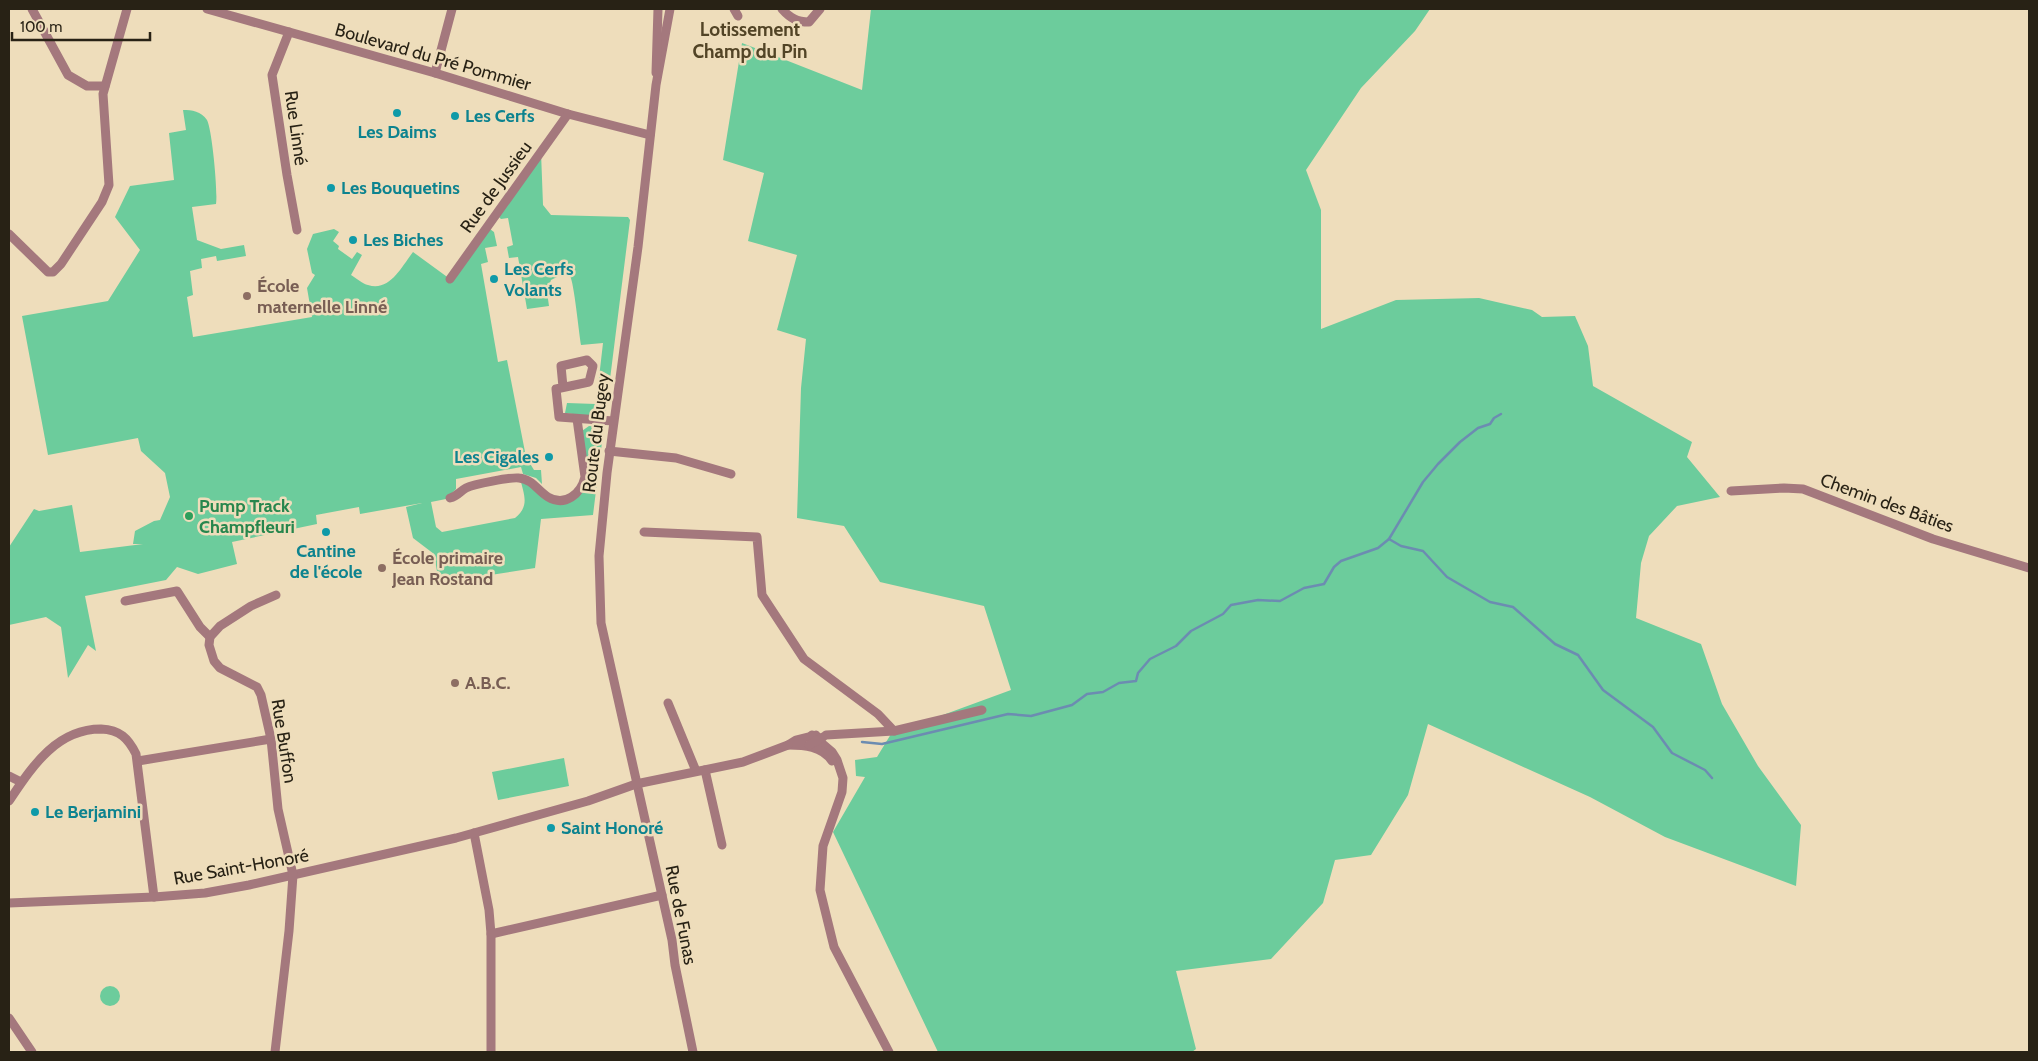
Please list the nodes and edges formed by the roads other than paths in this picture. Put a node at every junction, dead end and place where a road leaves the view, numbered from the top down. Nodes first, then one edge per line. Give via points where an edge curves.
1 (32, 9) edge
2 (127, 9) edge
3 (206, 9) edge
4 (452, 9) edge
5 (658, 9) edge
6 (670, 9) edge
7 (782, 9) edge
8 (820, 9) edge
9 (289, 32) junction
10 (435, 73) junction
11 (105, 86) junction
12 (656, 86) junction
13 (568, 114) junction
14 (650, 135) junction
15 (298, 230) dead end
16 (9, 234) edge
17 (450, 279) dead end
18 (563, 387) dead end
19 (577, 419) junction
20 (613, 422) junction
21 (609, 451) junction
22 (731, 474) dead end
23 (1731, 491) dead end
24 (450, 498) dead end
25 (644, 532) dead end
26 (2029, 568) edge
27 (276, 594) dead end
28 (125, 601) dead end
29 (210, 637) junction
30 (668, 703) dead end
31 (982, 710) dead end
32 (894, 731) junction
33 (820, 737) junction
34 (271, 739) junction
35 (788, 744) junction
36 (809, 745) junction
37 (138, 761) junction
38 (700, 771) junction
39 (9, 776) edge
40 (843, 778) junction
41 (21, 782) junction
42 (636, 784) junction
43 (9, 801) edge
44 (474, 833) junction
45 (722, 845) dead end
46 (293, 875) junction
47 (662, 895) junction
48 (154, 897) junction
49 (9, 903) edge
50 (491, 934) junction
51 (9, 1018) edge
52 (32, 1052) edge
53 (275, 1052) edge
54 (491, 1052) edge
55 (693, 1052) edge
56 (889, 1052) edge

1 - 11 street via 68,75 86,86
2 - 11 street
3 - 9 street, Boulevard du Pré Pommier
4 - 10 street
5 - 12 street, Route du Bugey
6 - 12 street, Route du Bugey
7 - 8 street via 799,22 809,22
9 - 10 street, Boulevard du Pré Pommier
9 - 15 street, Rue Linné via 272,75
10 - 13 street, Boulevard du Pré Pommier
11 - 16 street via 109,185 102,202 53,272 48,272
12 - 14 street, Route du Bugey
13 - 14 street, Boulevard du Pré Pommier
13 - 17 street, Rue de Jussieu
14 - 20 street, Route du Bugey
18 - 19 street via 556,389 559,417
19 - 20 street
19 - 24 street via 585,477 576,495 569,499 552,499 532,482 520,478 466,488 458,496
20 - 21 street, Route du Bugey
21 - 22 street via 676,458
21 - 42 street, Route du Bugey via 600,540 601,623
23 - 26 street, Chemin des Bâties via 1803,489 1933,539
25 - 32 street via 757,537 762,596 804,659 878,714
27 - 29 street via 220,626
28 - 29 street via 177,592
29 - 34 street, Rue Buffon via 210,650 220,668 257,687
30 - 38 street
31 - 32 street
32 - 33 street
33 - 35 street
33 - 36 street
33 - 40 street via 837,760
34 - 37 street
34 - 46 street, Rue Buffon via 278,809
35 - 36 street
35 - 38 street via 743,762
36 - 40 street via 831,758
37 - 41 street via 130,740 121,733 90,729 71,734 51,747
37 - 48 street
38 - 42 street
38 - 45 street
39 - 41 street
40 - 56 street via 842,792 823,846 820,890 834,947
41 - 43 street
42 - 44 street, Rue Saint-Honoré
42 - 47 street, Rue de Funas
44 - 46 street, Rue Saint-Honoré
44 - 50 street
46 - 48 street, Rue Saint-Honoré via 206,893
46 - 53 street, Rue Buffon via 290,931
47 - 50 street
47 - 55 street, Rue de Funas
48 - 49 street, Rue Saint-Honoré
50 - 54 street
51 - 52 street

